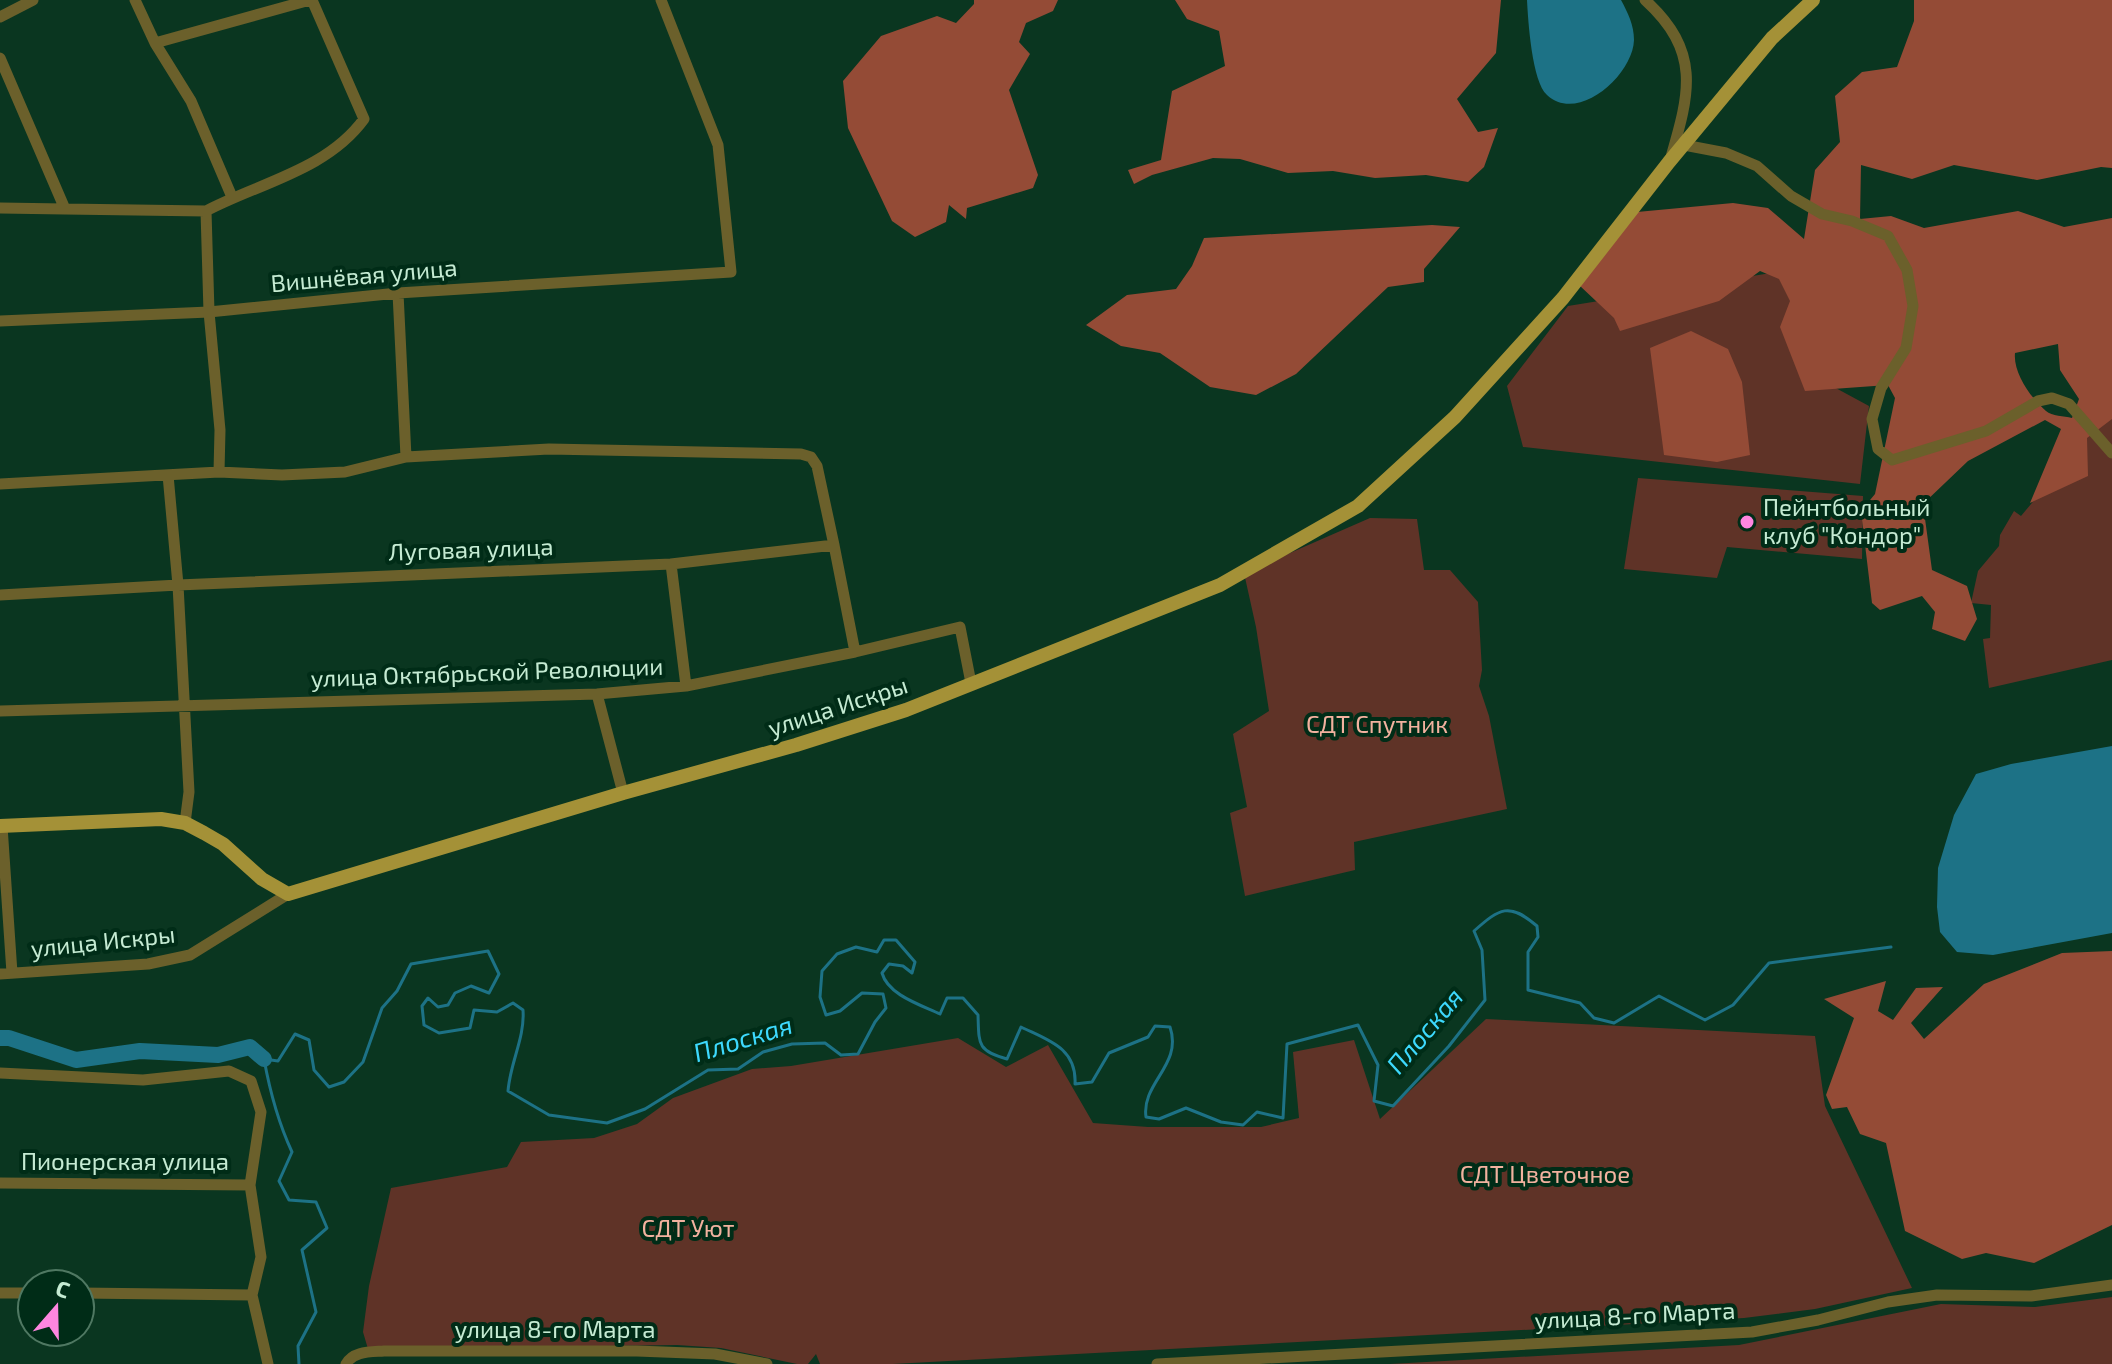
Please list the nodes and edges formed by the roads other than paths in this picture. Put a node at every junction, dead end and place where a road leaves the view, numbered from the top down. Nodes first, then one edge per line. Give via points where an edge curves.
1 (33, 0) edge
2 (135, 0) edge
3 (311, 0) edge
4 (661, 0) edge
5 (1645, 0) edge
6 (1813, 0) edge
7 (0, 17) edge
8 (155, 43) junction
9 (0, 58) edge
10 (1684, 145) junction
11 (1669, 162) junction
12 (232, 197) junction
13 (0, 208) edge
14 (65, 209) junction
15 (206, 211) junction
16 (398, 293) junction
17 (209, 312) junction
18 (0, 321) edge
19 (2112, 453) edge
20 (406, 457) junction
21 (219, 472) junction
22 (168, 475) junction
23 (0, 484) edge
24 (834, 545) junction
25 (671, 564) junction
26 (178, 585) junction
27 (0, 595) edge
28 (855, 652) junction
29 (971, 683) junction
30 (686, 686) junction
31 (597, 694) junction
32 (183, 706) junction
33 (0, 711) edge
34 (623, 793) junction
35 (185, 823) junction
36 (1, 826) edge
37 (288, 894) junction
38 (6, 974) edge
39 (0, 1073) edge
40 (0, 1183) edge
41 (250, 1185) junction
42 (2112, 1285) edge
43 (96, 1293) edge
44 (252, 1295) junction
45 (1201, 1363) edge
46 (268, 1364) edge
47 (346, 1364) edge
48 (767, 1364) edge
49 (1157, 1364) edge

1 - 7 street
2 - 8 street
3 - 8 street
3 - 12 street via 364,119 329,153
4 - 16 street, Вишнёвая улица via 718,145 731,272
5 - 11 street via 1666,23 1687,65 1686,105
6 - 10 main road, улица Искры via 1772,38
8 - 12 street via 191,101
9 - 14 street
10 - 11 main road, улица Искры
10 - 19 street via 1757,166 1822,214 1888,236 1907,270 1913,306 1906,348 1881,388 1872,419 1878,449 1892,460 1986,431 2052,398 2069,404
11 - 29 main road, улица Искры via 1563,298 1455,417 1358,506 1220,585
12 - 15 street
13 - 14 street
14 - 15 street
15 - 17 street
16 - 17 street, Вишнёвая улица
16 - 20 street
17 - 18 street, Вишнёвая улица
17 - 21 street
20 - 21 street via 345,472
20 - 24 street via 549,449 801,454 817,466
21 - 22 street
22 - 23 street
22 - 26 street
24 - 25 street, Луговая улица
24 - 28 street
25 - 26 street, Луговая улица
25 - 30 street
26 - 27 street, Луговая улица
26 - 32 street
28 - 29 street, улица Октябрьской Революции via 960,627
28 - 30 street, улица Октябрьской Революции
29 - 34 main road, улица Искры via 796,745
30 - 31 street, улица Октябрьской Революции
31 - 32 street, улица Октябрьской Революции
31 - 34 street
32 - 33 street, улица Октябрьской Революции
32 - 35 street via 189,792
34 - 37 main road, улица Искры
35 - 36 main road via 161,819
35 - 37 main road via 223,844
36 - 38 street
37 - 38 street, улица Искры via 190,955 148,964
39 - 41 street via 143,1080 229,1071 251,1081 261,1112
40 - 41 street, Пионерская улица
41 - 44 street via 261,1257
42 - 45 street, улица 8-го Марта via 2031,1296 1937,1295 1752,1332
43 - 44 street
44 - 46 street
45 - 49 street, улица 8-го Марта
47 - 48 street, улица 8-го Марта via 364,1352 384,1351 637,1351 715,1354

